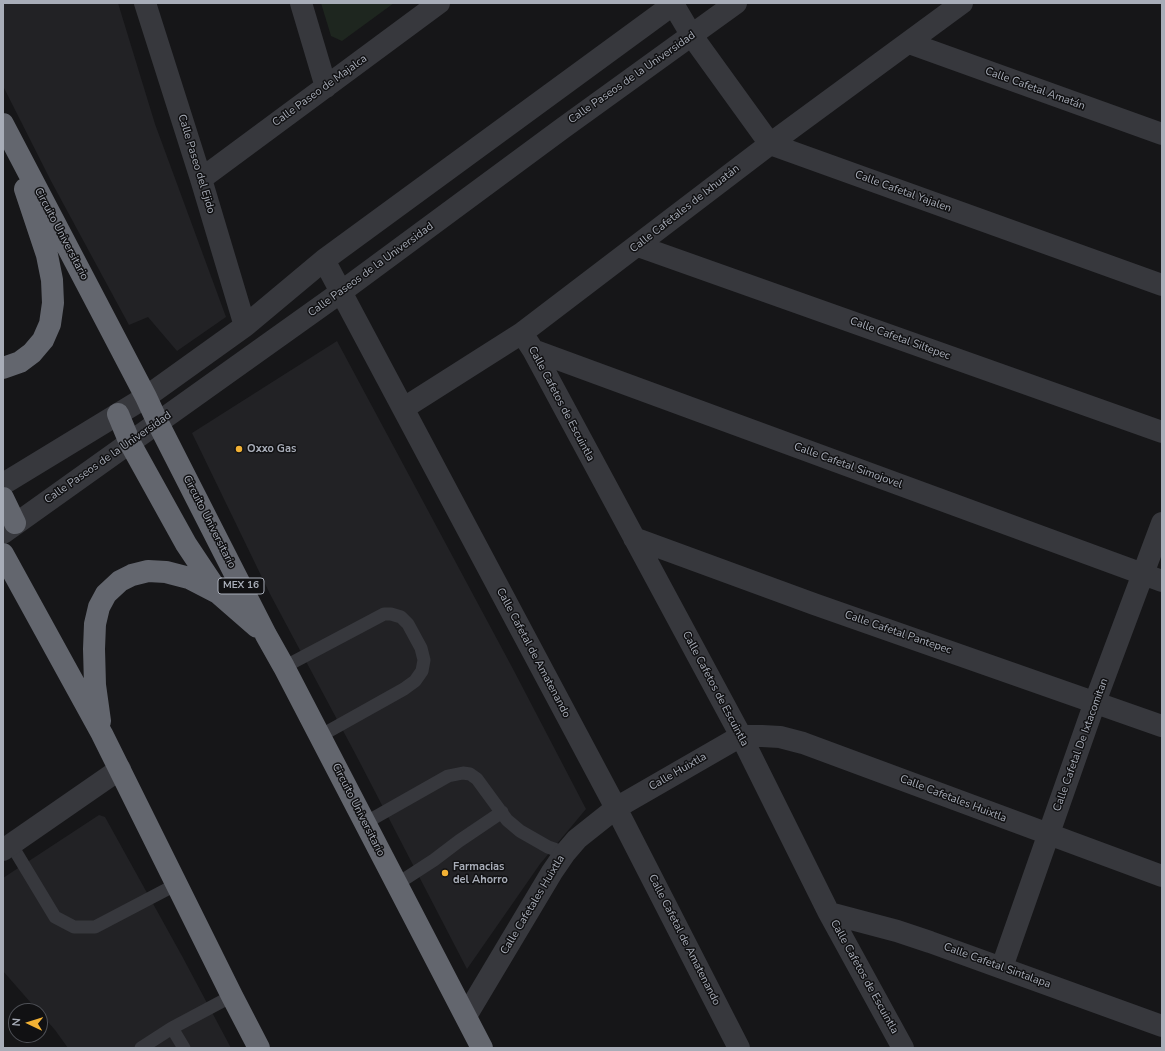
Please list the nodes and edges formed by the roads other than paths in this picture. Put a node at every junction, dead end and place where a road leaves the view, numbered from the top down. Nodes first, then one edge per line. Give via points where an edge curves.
1 (145, 3) edge
2 (302, 3) edge
3 (439, 3) edge
4 (736, 3) edge
5 (962, 3) edge
6 (674, 4) edge
7 (692, 36) junction
8 (909, 43) junction
9 (326, 87) junction
10 (3, 124) edge
11 (3, 127) edge
12 (1162, 134) edge
13 (770, 144) junction
14 (201, 179) junction
15 (638, 246) junction
16 (324, 260) junction
17 (1162, 285) edge
18 (341, 292) junction
19 (245, 326) junction
20 (528, 341) junction
21 (3, 368) edge
22 (146, 396) junction
23 (404, 408) junction
24 (118, 414) junction
25 (158, 423) junction
26 (1162, 432) edge
27 (130, 443) junction
28 (3, 484) edge
29 (3, 498) edge
30 (1162, 523) edge
31 (9, 528) edge
32 (634, 538) junction
33 (3, 554) edge
34 (1153, 578) edge
35 (218, 593) junction
36 (266, 635) junction
37 (284, 666) junction
38 (1096, 702) junction
39 (1162, 726) edge
40 (102, 734) junction
41 (320, 736) junction
42 (741, 736) junction
43 (120, 769) junction
44 (616, 808) junction
45 (502, 812) junction
46 (365, 823) junction
47 (1048, 835) junction
48 (7, 847) edge
49 (565, 853) junction
50 (1162, 876) edge
51 (176, 884) junction
52 (397, 884) junction
53 (829, 913) junction
54 (1002, 967) junction
55 (232, 996) junction
56 (466, 1016) junction
57 (1162, 1026) edge
58 (172, 1028) junction
59 (141, 1048) edge
60 (184, 1048) edge
61 (259, 1048) edge
62 (482, 1048) edge
63 (739, 1048) edge
64 (903, 1048) edge

1 - 14 street, Calle Paseo del Ejido
2 - 9 street
3 - 9 street, Calle Paseo de Majalca
4 - 7 street, Calle Paseos de la Universidad
5 - 8 street, Calle Cafetales de Ixhuatán
6 - 7 street
6 - 16 street
7 - 13 street
7 - 18 street, Calle Paseos de la Universidad
8 - 12 street, Calle Cafetal Amatán
8 - 13 street, Calle Cafetales de Ixhuatán
9 - 14 street, Calle Paseo de Majalca
10 - 22 highway, Circuito Universitario / MEX 16
11 - 21 highway via 47,255 53,303 50,324 43,340 20,362
13 - 15 street, Calle Cafetales de Ixhuatán
13 - 17 street, Calle Cafetal Yajalen
14 - 19 street, Calle Paseo del Ejido
15 - 20 street, Calle Cafetales de Ixhuatán
15 - 26 street, Calle Cafetal Siltepec
16 - 18 street, Calle Cafetal de Amatenando
16 - 19 street
18 - 23 street, Calle Cafetal de Amatenando
18 - 25 street, Calle Paseos de la Universidad
19 - 22 street
20 - 23 street, Calle Cafetales de Ixhuatán
20 - 32 street, Calle Cafetos de Escuintla
20 - 34 street, Calle Cafetal Simojovel
22 - 24 street
22 - 25 highway, Circuito Universitario / MEX 16
23 - 44 street, Calle Cafetal de Amatenando
24 - 27 highway
24 - 28 street
25 - 27 street, Calle Paseos de la Universidad
25 - 36 highway, Circuito Universitario / MEX 16
27 - 31 street, Calle Paseos de la Universidad
27 - 35 highway via 186,544
29 - 31 highway
30 - 34 street, Calle Cafetal De Ixtacomitan
32 - 38 street, Calle Cafetal Pantepec
32 - 42 street, Calle Cafetos de Escuintla
33 - 40 highway
34 - 38 street, Calle Cafetal De Ixtacomitan
35 - 36 highway
35 - 40 highway via 189,578 166,572 148,571 120,581 106,594 99,607 95,624 94,649 95,685
36 - 37 highway, Circuito Universitario / MEX 16
37 - 41 highway, Circuito Universitario / MEX 16
37 - 41 lane via 384,614 401,617 408,624 421,648 423,666 415,681
38 - 39 street, Calle Cafetal Pantepec
38 - 47 street, Calle Cafetal De Ixtacomitan
40 - 43 highway
41 - 46 highway, Circuito Universitario / MEX 16
42 - 44 street, Calle Huixtla
42 - 47 street, Calle Cafetales Huixtla via 780,737 802,743
42 - 53 street, Calle Cafetos de Escuintla
43 - 48 street
43 - 51 highway
44 - 49 street, Calle Cafetales Huixtla
44 - 63 street, Calle Cafetal de Amatenando
45 - 46 lane via 477,779 463,773 448,776
45 - 49 lane via 520,831 548,847
45 - 52 lane
46 - 52 highway, Circuito Universitario / MEX 16
47 - 50 street, Calle Cafetales Huixtla
47 - 54 street, Calle Cafetal De Ixtacomitan
48 - 51 lane via 55,917 74,927 95,927
49 - 56 street, Calle Cafetales Huixtla
51 - 55 highway
52 - 56 highway, Circuito Universitario / MEX 16
53 - 54 street, Calle Cafetal Sintalapa via 897,931
53 - 64 street, Calle Cafetos de Escuintla
54 - 57 street, Calle Cafetal Sintalapa
55 - 58 lane
55 - 61 highway
56 - 62 highway, Circuito Universitario / MEX 16
58 - 59 lane
58 - 60 lane

